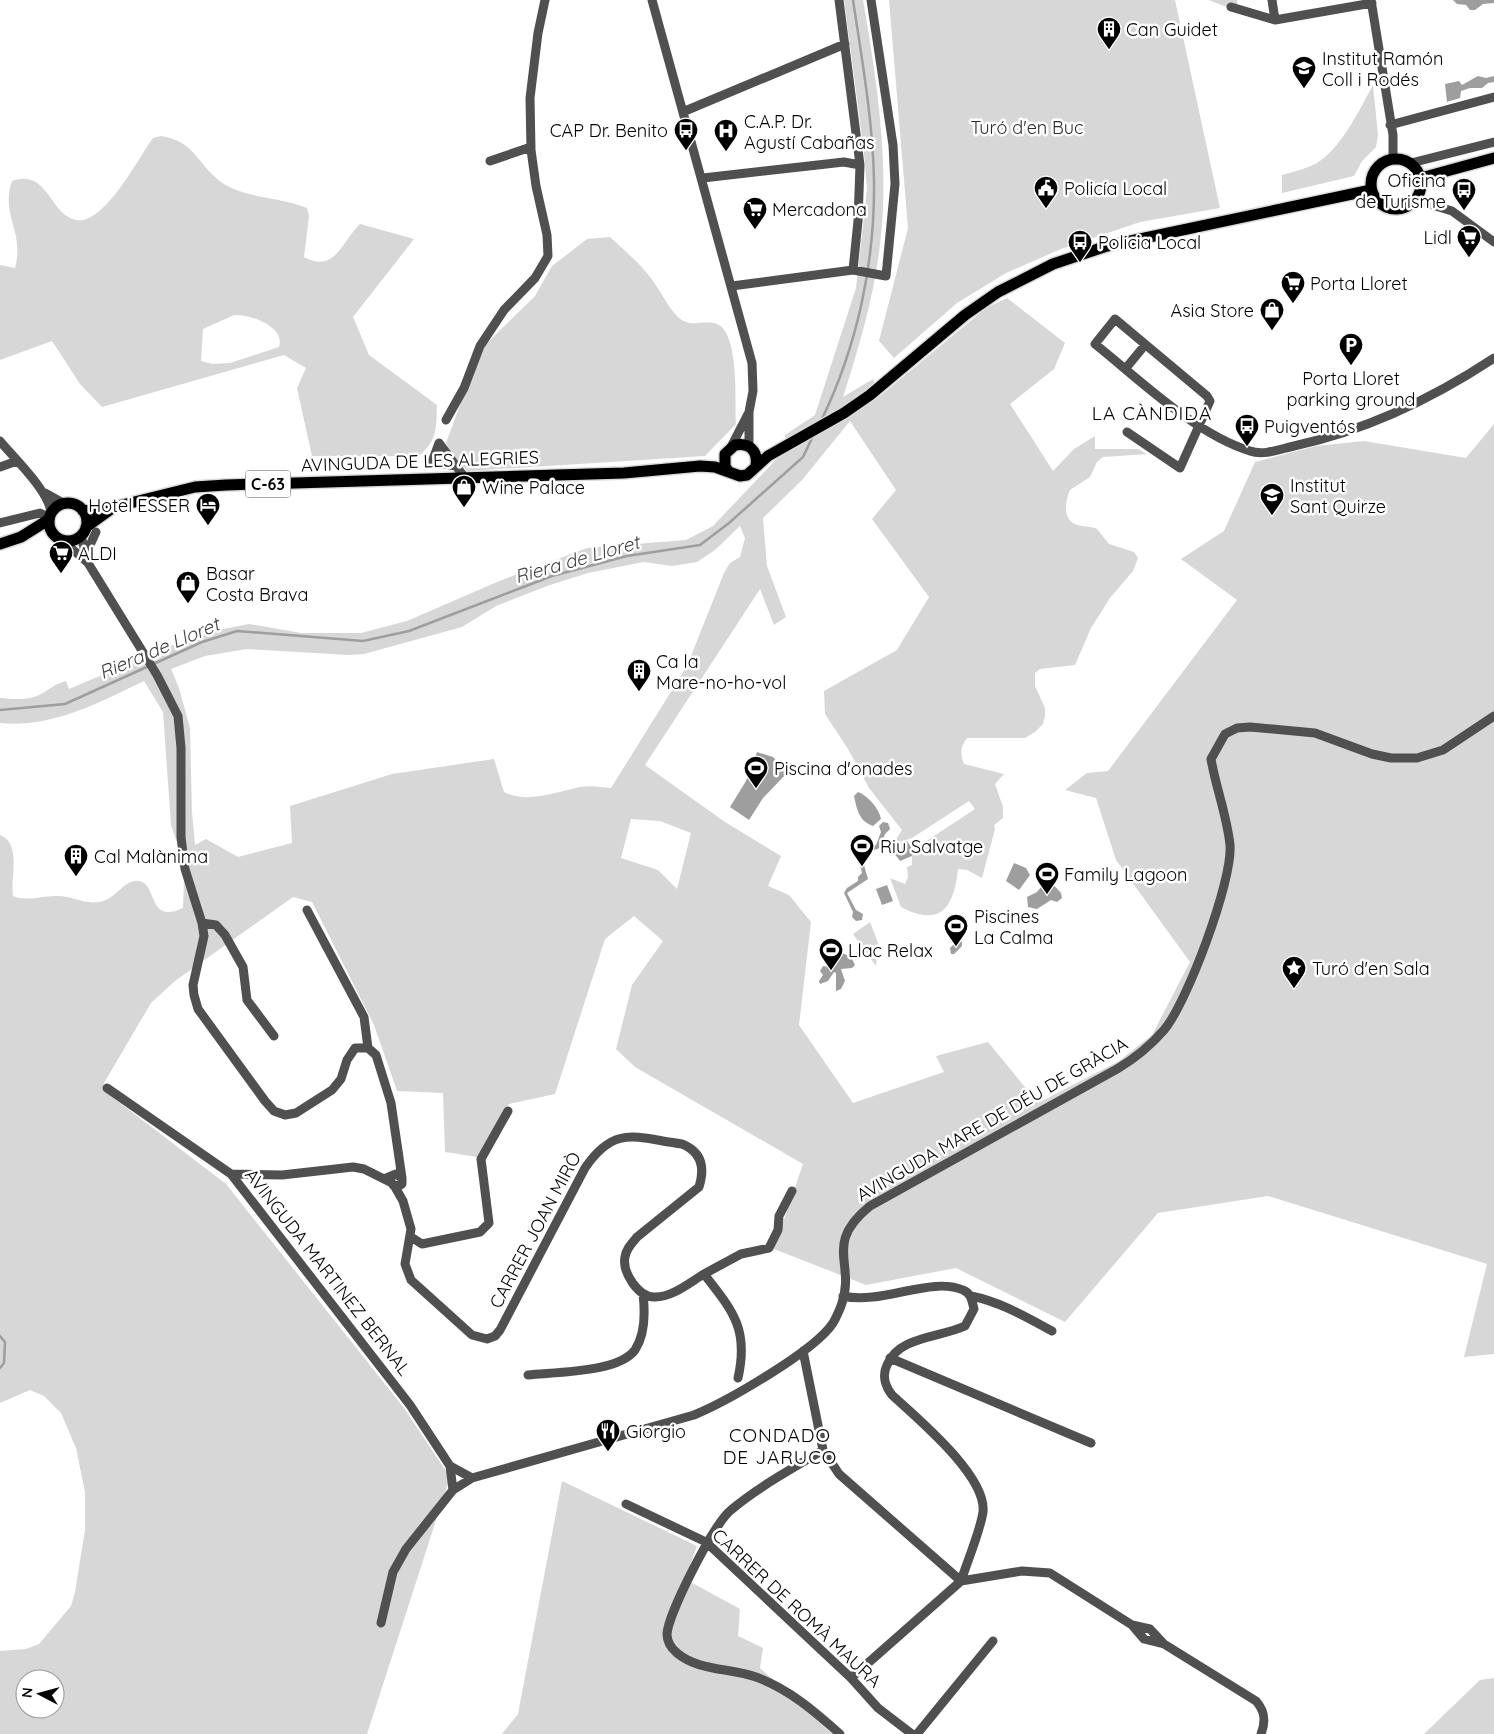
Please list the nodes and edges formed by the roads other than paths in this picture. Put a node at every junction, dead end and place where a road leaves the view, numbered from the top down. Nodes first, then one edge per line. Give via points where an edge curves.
1 (546, 0) edge
2 (652, 0) edge
3 (839, 0) edge
4 (871, 0) edge
5 (1272, 0) edge
6 (1372, 2) edge
7 (1231, 7) dead end
8 (1275, 20) junction
9 (844, 44) junction
10 (1494, 98) edge
11 (685, 111) junction
12 (1390, 125) junction
13 (1494, 142) edge
14 (531, 147) junction
15 (1393, 158) junction
16 (1494, 158) edge
17 (490, 161) dead end
18 (1411, 163) junction
19 (860, 164) junction
20 (703, 178) junction
21 (1421, 178) junction
22 (1371, 190) junction
23 (1416, 200) junction
24 (1494, 242) edge
25 (855, 271) junction
26 (732, 286) junction
27 (1145, 345) junction
28 (1494, 358) edge
29 (1126, 368) junction
30 (749, 412) junction
31 (446, 420) dead end
32 (1200, 427) junction
33 (1127, 432) dead end
34 (0, 441) edge
35 (788, 443) junction
36 (751, 448) junction
37 (728, 450) junction
38 (17, 461) junction
39 (456, 466) junction
40 (700, 466) junction
41 (756, 466) junction
42 (0, 467) edge
43 (728, 471) junction
44 (465, 478) junction
45 (39, 488) junction
46 (63, 503) junction
47 (114, 507) junction
48 (83, 510) junction
49 (50, 516) junction
50 (0, 523) edge
51 (88, 531) junction
52 (21, 536) junction
53 (58, 538) junction
54 (0, 544) edge
55 (87, 559) junction
56 (1494, 716) edge
57 (307, 910) dead end
58 (202, 923) junction
59 (274, 1036) dead end
60 (368, 1048) junction
61 (108, 1088) dead end
62 (508, 1111) dead end
63 (231, 1174) junction
64 (394, 1180) junction
65 (792, 1191) dead end
66 (411, 1237) junction
67 (704, 1274) junction
68 (643, 1294) junction
69 (844, 1296) junction
70 (971, 1296) junction
71 (1052, 1331) dead end
72 (803, 1351) junction
73 (890, 1358) junction
74 (528, 1375) dead end
75 (738, 1378) junction
76 (746, 1388) junction
77 (732, 1396) junction
78 (1091, 1443) dead end
79 (823, 1450) junction
80 (450, 1466) junction
81 (472, 1478) junction
82 (453, 1490) junction
83 (626, 1504) dead end
84 (706, 1542) junction
85 (961, 1581) junction
86 (381, 1624) dead end
87 (993, 1641) dead end
88 (851, 1678) junction
89 (840, 1734) edge
90 (912, 1734) edge
91 (917, 1734) edge
92 (1262, 1734) edge

1 - 14 street via 532,79
2 - 11 street
3 - 9 street
4 - 25 street via 896,184 886,276
5 - 8 street
6 - 8 street
6 - 12 street
7 - 8 street
9 - 11 street
9 - 19 street
10 - 12 street
11 - 20 street
12 - 15 street
13 - 18 street
14 - 17 street
14 - 31 street via 548,256 535,278 504,310 480,346 464,388
15 - 18 main road
15 - 22 main road via 1375,169
16 - 21 main road
18 - 21 main road
19 - 20 street via 844,162
19 - 25 street
20 - 26 street
21 - 23 main road
22 - 23 main road via 1380,204 1390,209 1403,208
22 - 35 main road via 1107,246 1053,264 998,292 965,315 870,395
23 - 24 street via 1452,211
25 - 26 street
26 - 30 street via 752,363 754,391
27 - 29 street
27 - 29 street via 1115,319 1095,344
27 - 32 street via 1207,396 1210,401
28 - 32 street via 1443,390 1402,410 1305,444 1256,453
29 - 32 street
30 - 36 street
30 - 37 street
32 - 33 street via 1180,468
34 - 38 street
35 - 36 main road
35 - 41 main road
36 - 37 main road via 740,444
36 - 41 main road via 756,454
37 - 40 main road, C-63
37 - 43 main road via 725,466
38 - 42 street
38 - 45 street
39 - 39 street via 439,443 432,462
39 - 44 street
40 - 43 main road, C-63
40 - 44 main road, AVINGUDA DE LES ALEGRIES / C-63 via 624,473
41 - 43 main road via 747,475
44 - 47 main road, AVINGUDA DE LES ALEGRIES / C-63 via 195,487
45 - 46 street
45 - 49 street via 50,504
46 - 48 main road, C-63 via 72,503
46 - 49 main road, C-63
47 - 48 main road, AVINGUDA DE LES ALEGRIES / C-63
47 - 51 main road, AVINGUDA DE LES ALEGRIES / C-63
48 - 51 main road
49 - 50 street via 40,513
49 - 52 main road, C-63
49 - 53 main road
51 - 53 main road, C-63 via 73,540
51 - 55 street
51 - 55 street
52 - 53 main road, C-63 via 40,534
52 - 54 main road, C-63
53 - 55 street
55 - 58 street via 178,716 181,837 186,869
56 - 69 street, AVINGUDA MARE DE DÉU DE GRÀCIA via 1443,750 1417,758 1372,754 1333,738 1292,729 1237,728 1225,734 1211,759 1230,846 1228,870 1197,965 1164,1030 1129,1062 870,1206 847,1230 843,1244
57 - 60 street via 364,1017
58 - 59 street via 216,926 225,935 243,967 247,1000
58 - 60 street via 204,936 193,985 198,1009 274,1111 285,1115 296,1113 332,1090 342,1079 354,1048
60 - 64 street, CARRER JOAN MIRÒ via 376,1055 391,1103 400,1165
61 - 63 street, AVINGUDA MARTINEZ BERNAL
62 - 66 street via 481,1159 489,1219 486,1228 422,1244
63 - 64 street via 282,1175 353,1167
63 - 80 street, AVINGUDA MARTINEZ BERNAL via 410,1405
64 - 66 street, CARRER JOAN MIRÒ via 403,1201
65 - 67 street via 779,1216 778,1230 769,1248 741,1254
66 - 68 street, CARRER JOAN MIRÒ via 404,1264 411,1280 472,1335 487,1339 500,1330 585,1168 601,1147 625,1136 682,1144 697,1154 702,1163 701,1181 692,1194 629,1246 625,1266
67 - 68 street via 670,1294 652,1298
67 - 75 street via 734,1316 742,1336
68 - 74 street via 645,1314 641,1333 635,1350 625,1359 603,1366
69 - 70 street via 870,1299 936,1286 963,1290
69 - 72 street, AVINGUDA MARE DE DÉU DE GRÀCIA via 832,1324
70 - 71 street via 1004,1306
70 - 73 street via 974,1309 965,1326 905,1345
72 - 76 street, AVINGUDA MARE DE DÉU DE GRÀCIA
72 - 79 street
73 - 78 street
73 - 85 street via 884,1371 887,1388 946,1446 978,1486 981,1495 983,1512
75 - 76 street
75 - 77 street
76 - 77 street, AVINGUDA MARE DE DÉU DE GRÀCIA
77 - 81 street, AVINGUDA MARE DE DÉU DE GRÀCIA via 694,1415
79 - 84 street via 730,1510
79 - 85 street via 839,1474
80 - 81 street, AVINGUDA MARTINEZ BERNAL
80 - 82 street, AVINGUDA MARTINEZ BERNAL
81 - 82 street, AVINGUDA MARE DE DÉU DE GRÀCIA
82 - 86 street, AVINGUDA MARE DE DÉU DE GRÀCIA via 406,1549 386,1596
83 - 84 street, CARRER DE ROMÀ MAURA
84 - 88 street, CARRER DE ROMÀ MAURA
84 - 89 street via 671,1616 667,1634 670,1646 678,1655 692,1662 768,1681 798,1698
85 - 88 street
85 - 92 street via 1022,1571 1050,1573 1132,1625 1150,1629 1164,1644 1256,1701 1265,1717
87 - 91 street
88 - 90 street, CARRER DE ROMÀ MAURA via 878,1708

